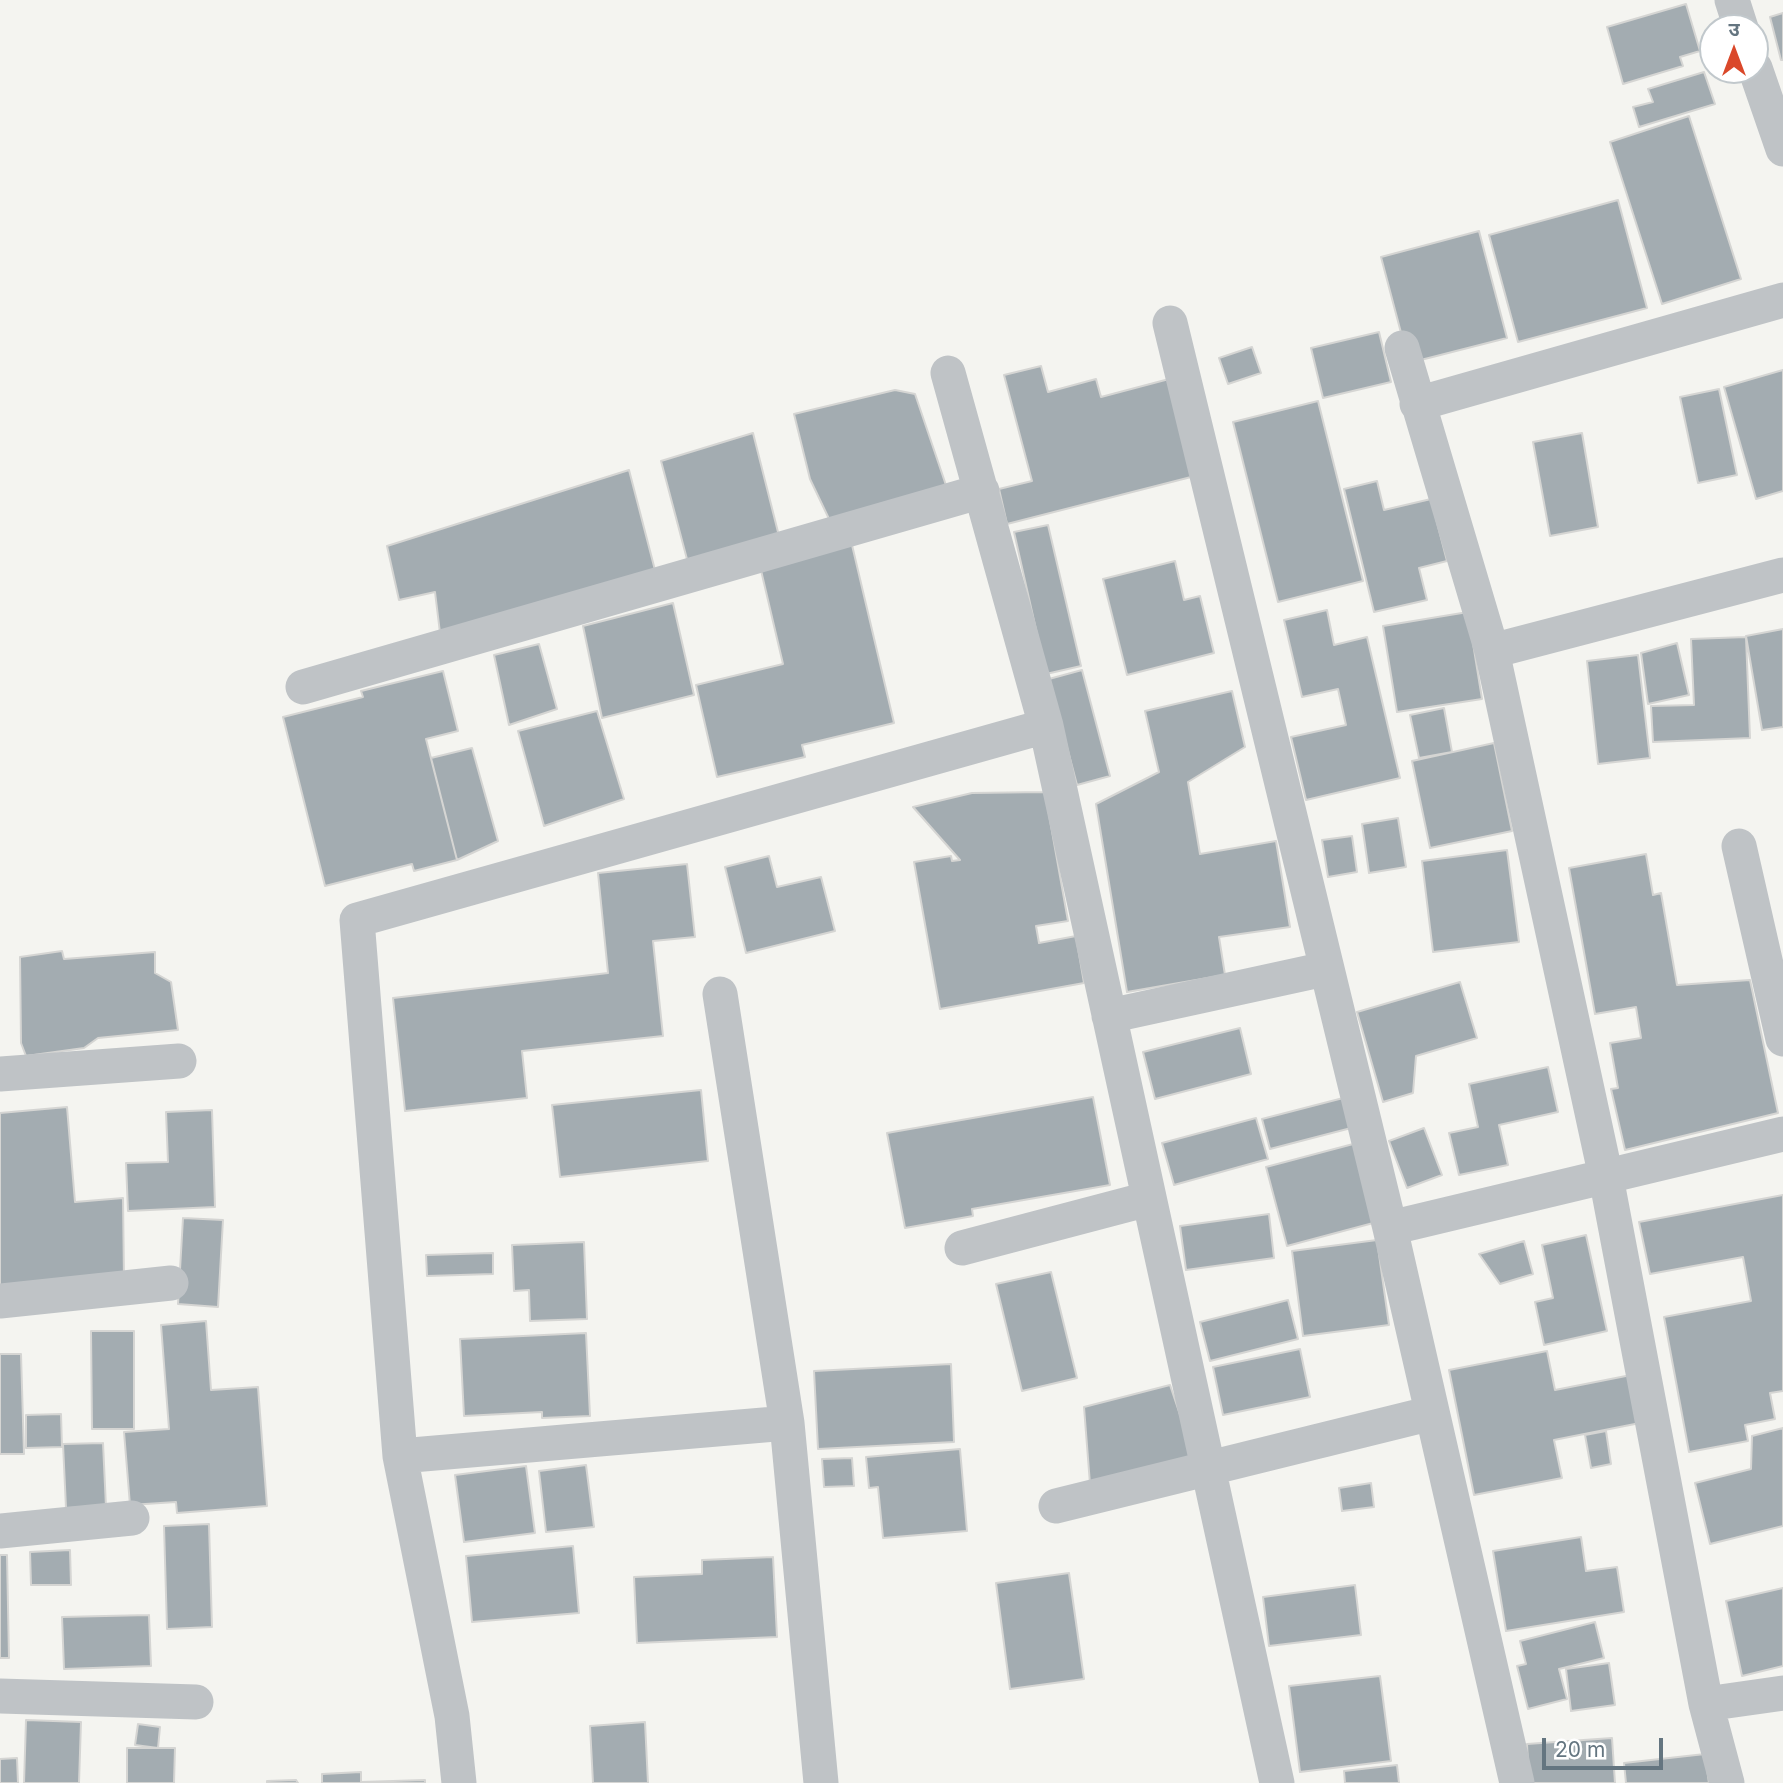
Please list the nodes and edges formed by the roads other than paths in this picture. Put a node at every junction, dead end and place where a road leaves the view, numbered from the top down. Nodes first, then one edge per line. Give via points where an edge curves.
1 (1761, 84) edge
2 (1783, 149) edge
3 (1783, 300) edge
4 (1170, 323) dead end
5 (1402, 348) dead end
6 (948, 373) dead end
7 (1417, 404) junction
8 (982, 491) junction
9 (1783, 575) edge
10 (1492, 650) junction
11 (303, 687) dead end
12 (1046, 726) junction
13 (1739, 846) dead end
14 (1325, 970) junction
15 (720, 993) dead end
16 (1109, 1016) junction
17 (1783, 1040) edge
18 (179, 1061) dead end
19 (0, 1074) edge
20 (1783, 1133) edge
21 (1606, 1177) junction
22 (1148, 1199) junction
23 (1390, 1228) junction
24 (962, 1248) dead end
25 (171, 1283) dead end
26 (0, 1301) edge
27 (1432, 1413) junction
28 (787, 1423) junction
29 (400, 1455) junction
30 (1207, 1471) junction
31 (1055, 1506) dead end
32 (132, 1518) dead end
33 (0, 1531) edge
34 (1783, 1693) edge
35 (0, 1696) edge
36 (196, 1702) dead end
37 (1706, 1704) junction
38 (459, 1783) edge
39 (821, 1783) edge
40 (1277, 1783) edge
41 (1517, 1783) edge
42 (1727, 1783) edge

1 - 2 street
3 - 7 street
4 - 14 street
5 - 7 street
6 - 8 street
7 - 10 street
8 - 11 street
8 - 12 street
9 - 10 street
10 - 21 street
12 - 16 street
12 - 29 street via 357,920
13 - 17 street
14 - 16 street
14 - 23 street
15 - 28 street
16 - 22 street
18 - 19 street
20 - 21 street
21 - 23 street
21 - 37 street
22 - 24 street
22 - 30 street
23 - 27 street
25 - 26 street
27 - 30 street
27 - 41 street
28 - 29 street
28 - 39 street
29 - 38 street via 452,1716
30 - 31 street
30 - 40 street
32 - 33 street
34 - 37 street
35 - 36 street
37 - 42 street

